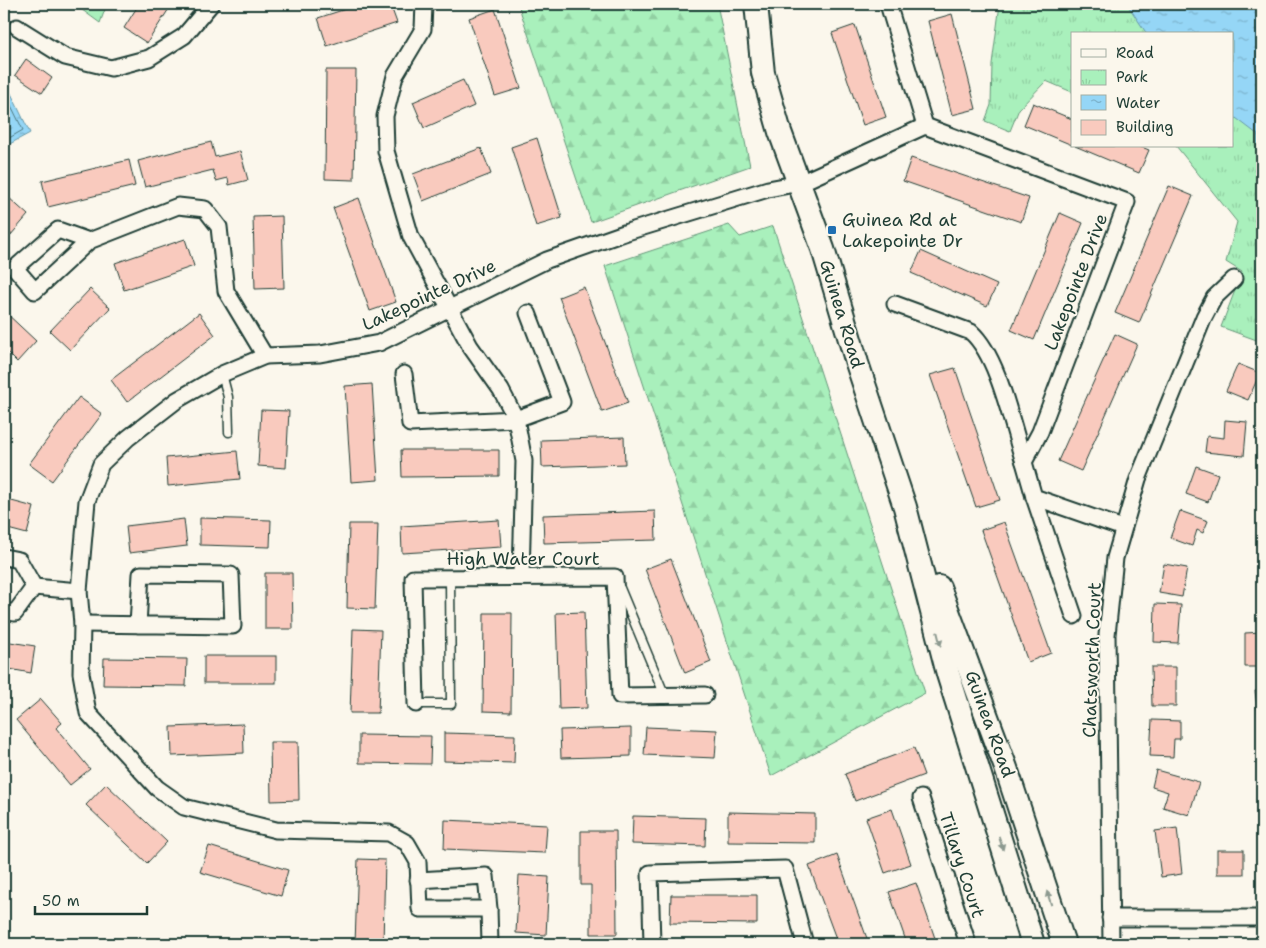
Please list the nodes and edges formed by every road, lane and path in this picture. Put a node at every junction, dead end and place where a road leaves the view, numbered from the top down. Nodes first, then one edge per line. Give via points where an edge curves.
1 (211, 4) edge
2 (424, 4) edge
3 (756, 4) edge
4 (888, 4) edge
5 (17, 27) dead end
6 (925, 126) junction
7 (800, 183) junction
8 (89, 241) junction
9 (1234, 279) dead end
10 (895, 304) dead end
11 (449, 309) junction
12 (528, 313) dead end
13 (266, 356) junction
14 (222, 374) junction
15 (404, 374) dead end
16 (516, 419) junction
17 (229, 432) dead end
18 (1024, 462) junction
19 (1034, 497) junction
20 (905, 507) junction
21 (1123, 528) junction
22 (4, 557) edge
23 (521, 576) junction
24 (615, 577) junction
25 (450, 578) junction
26 (34, 587) junction
27 (78, 591) junction
28 (4, 611) edge
29 (1074, 616) dead end
30 (82, 624) junction
31 (138, 625) junction
32 (665, 696) junction
33 (705, 696) dead end
34 (416, 704) joint
35 (921, 798) dead end
36 (418, 880) junction
37 (489, 909) junction
38 (1110, 918) junction
39 (1262, 918) edge
40 (490, 944) edge
41 (652, 944) edge
42 (805, 944) edge
43 (968, 944) edge
44 (1033, 944) edge
45 (1064, 944) edge
46 (1111, 944) edge

1 - 5 street via 184,36 149,58 112,68 65,57
2 - 11 street via 423,28 395,76 385,116 386,151 411,237
3 - 7 main road, Guinea Road via 764,73 780,132
4 - 6 street
6 - 7 street, Lakepointe Drive
6 - 18 street, Lakepointe Drive via 1126,202 1040,432
7 - 11 street, Lakepointe Drive via 768,189 547,260
7 - 20 main road, Guinea Road
8 - 8 street via 35,291 16,268 58,230
8 - 13 street via 178,206 206,209 219,227 226,291
9 - 21 street, Chatsworth Court via 1214,298 1204,317 1138,479
10 - 18 street via 971,332 980,340 995,369
11 - 13 street, Lakepointe Drive via 379,343 320,354
11 - 16 street
12 - 16 street via 562,402
13 - 14 street, Lakepointe Drive
14 - 17 lane via 228,396
14 - 27 street, Lakepointe Drive via 176,400 101,464 87,501
15 - 16 street via 410,424
16 - 23 street via 524,461
18 - 19 street
19 - 21 street
19 - 29 street
20 -> 44 main road, Guinea Road via 948,674
45 -> 20 main road, Guinea Road via 1006,768 928,559
21 - 38 street, Chatsworth Court via 1114,567 1107,635
22 - 26 street via 19,560
23 - 24 street, High Water Court
23 - 25 street, High Water Court
24 - 32 lane
24 - 32 street, High Water Court via 620,696
25 - 34 lane via 451,704
25 - 34 street, High Water Court via 413,578
26 - 27 street
26 - 28 street via 15,613
27 - 30 street, Lakepointe Drive
30 - 31 street
30 - 36 street, Lakepointe Drive via 81,674 88,713 157,788 184,807 276,830 389,833 407,843 418,862
31 - 31 street via 233,626 231,575 141,574
32 - 33 street, High Water Court
35 - 43 street, Tillary Court
36 - 37 street via 420,909
36 - 37 street via 486,876
37 - 40 street
38 - 39 street
38 - 46 street
41 - 42 street via 650,873 785,869

